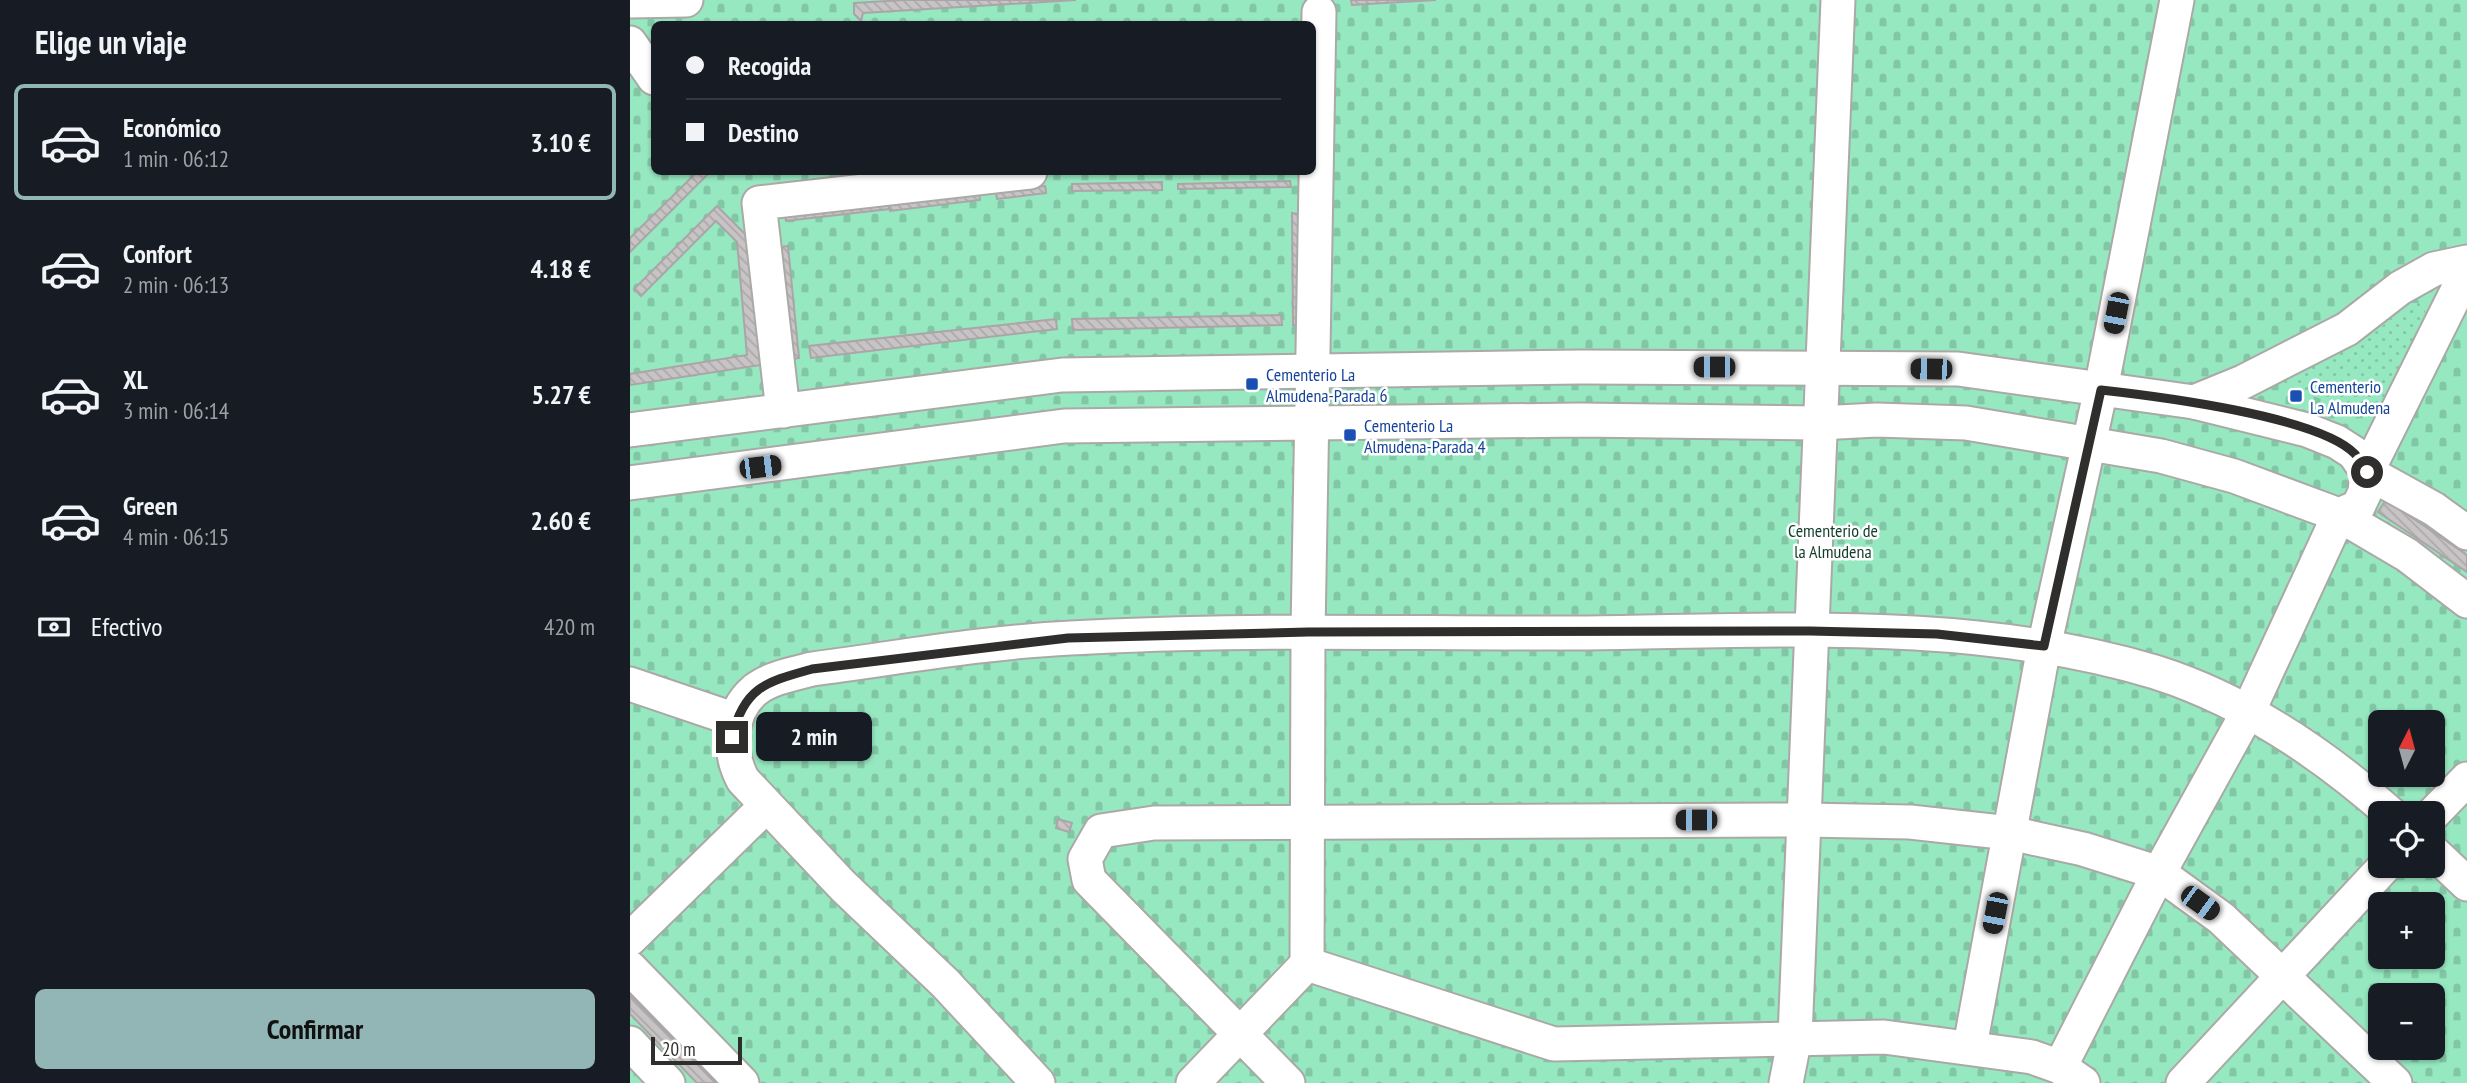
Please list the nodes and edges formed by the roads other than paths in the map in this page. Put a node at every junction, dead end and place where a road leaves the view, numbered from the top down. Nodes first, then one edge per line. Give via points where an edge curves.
1 (686, 0) edge
2 (1838, 0) edge
3 (2176, 0) edge
4 (630, 1) edge
5 (1319, 12) dead end
6 (630, 43) edge
7 (651, 74) edge
8 (1316, 128) edge
9 (1004, 175) edge
10 (1315, 175) edge
11 (2467, 262) edge
12 (2467, 271) edge
13 (1822, 367) junction
14 (1315, 370) junction
15 (2101, 390) junction
16 (2194, 402) junction
17 (783, 411) junction
18 (1819, 423) junction
19 (1313, 424) junction
20 (630, 430) edge
21 (2088, 441) junction
22 (2367, 472) junction
23 (630, 483) edge
24 (2339, 515) junction
25 (2467, 533) edge
26 (2467, 601) edge
27 (1810, 631) junction
28 (1308, 632) junction
29 (2044, 646) junction
30 (630, 684) edge
31 (2249, 710) junction
32 (736, 720) junction
33 (2467, 779) edge
34 (2376, 801) edge
35 (2445, 802) edge
36 (766, 806) junction
37 (1805, 820) junction
38 (1308, 821) junction
39 (2010, 833) junction
40 (2445, 864) edge
41 (2159, 873) junction
42 (2374, 878) edge
43 (2467, 884) edge
44 (630, 939) edge
45 (1307, 964) junction
46 (630, 968) edge
47 (2284, 977) junction
48 (1241, 1035) junction
49 (1795, 1037) junction
50 (630, 1043) edge
51 (1970, 1046) junction
52 (2076, 1079) edge
53 (668, 1083) edge
54 (742, 1083) edge
55 (1038, 1083) edge
56 (1193, 1083) edge
57 (1288, 1083) edge
58 (1786, 1083) edge
59 (2183, 1083) edge
60 (2395, 1083) edge

1 - 4 lane
2 - 13 lane
3 - 15 lane
5 - 8 lane
6 - 7 lane
9 - 17 lane via 759,203
10 - 14 lane
11 - 16 lane via 2434,269 2400,288 2347,330
12 - 22 lane
13 - 14 lane
13 - 15 lane via 1958,369
13 - 18 lane
14 - 17 lane via 1062,375
14 - 19 lane
15 - 16 lane
15 - 21 lane
16 - 22 lane via 2337,442 2354,453
17 - 20 lane
18 - 19 lane
18 - 21 lane via 1966,423
18 - 27 lane
19 - 23 lane via 1064,426
19 - 28 lane
21 - 24 lane via 2234,476
21 - 29 lane
22 - 24 lane via 2358,507
22 - 25 lane
24 - 26 lane via 2407,555
24 - 31 lane
27 - 28 lane
27 - 29 lane via 1937,634
27 - 37 lane
28 - 32 lane via 1068,638 812,669 755,690
28 - 38 lane
29 - 31 lane via 2156,673
29 - 39 lane
30 - 32 lane
31 - 34 lane via 2343,771
31 - 41 lane
32 - 36 lane via 732,737 736,767
33 - 35 lane
36 - 44 lane
36 - 55 lane
37 - 38 lane
37 - 39 lane via 1910,822
37 - 49 lane
38 - 45 lane
38 - 48 lane via 1126,825 1101,831 1085,859 1089,880
39 - 41 lane
39 - 51 lane
40 - 43 lane
41 - 47 lane via 2221,918
41 - 52 lane
42 - 47 lane
45 - 48 lane
45 - 49 lane via 1554,1044
46 - 54 lane
47 - 59 lane
47 - 60 lane
48 - 56 lane
48 - 57 lane
49 - 51 lane via 1884,1038
49 - 58 lane
50 - 53 lane
51 - 52 lane via 2032,1057

